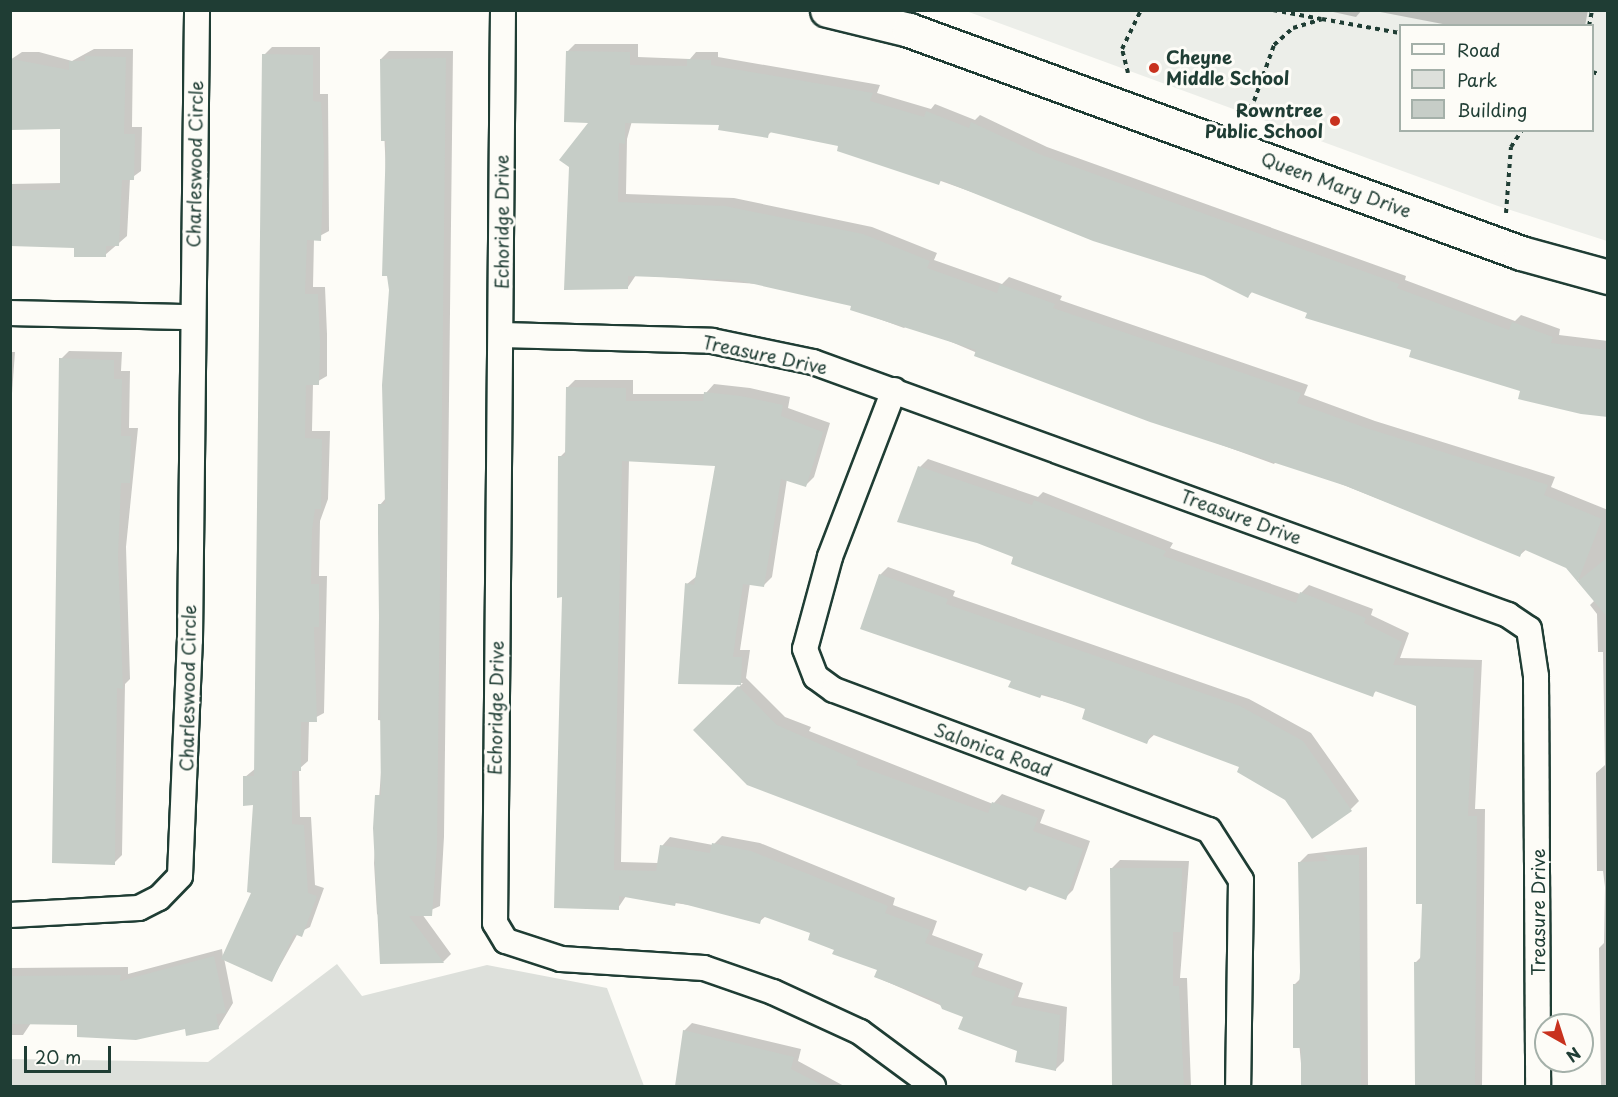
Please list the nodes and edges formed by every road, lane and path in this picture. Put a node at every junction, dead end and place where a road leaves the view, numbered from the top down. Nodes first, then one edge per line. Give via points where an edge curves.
1 (197, 10) edge
2 (502, 10) edge
3 (827, 10) edge
4 (1140, 10) edge
5 (1273, 10) edge
6 (1322, 19) junction
7 (1399, 33) edge
8 (1594, 72) edge
9 (1128, 73) dead end
10 (1599, 74) dead end
11 (1242, 115) dead end
12 (1521, 132) edge
13 (1506, 213) dead end
14 (1608, 277) edge
15 (10, 313) edge
16 (193, 317) junction
17 (502, 335) junction
18 (894, 390) junction
19 (10, 915) edge
20 (933, 1086) edge
21 (1239, 1086) edge
22 (1538, 1086) edge

1 - 16 street, Charleswood Circle
2 - 17 street, Echoridge Drive
3 - 14 street, Queen Mary Drive via 940,41 1521,253
4 - 9 path via 1122,49
5 - 6 path
6 - 7 path
6 - 11 path via 1282,34 1266,60 1254,101
8 - 10 path
12 - 13 path via 1511,147
15 - 16 street
16 - 19 street, Charleswood Circle via 180,876 159,898 139,908
17 - 18 street, Treasure Drive via 712,341 813,362
17 - 20 street, Echoridge Drive via 495,923 506,940 561,958 704,968 763,988 860,1032
18 - 21 street, Salonica Road via 831,556 805,649 816,677 834,690 1209,830 1241,880
18 - 22 street, Treasure Drive via 1497,610 1529,629 1536,676

